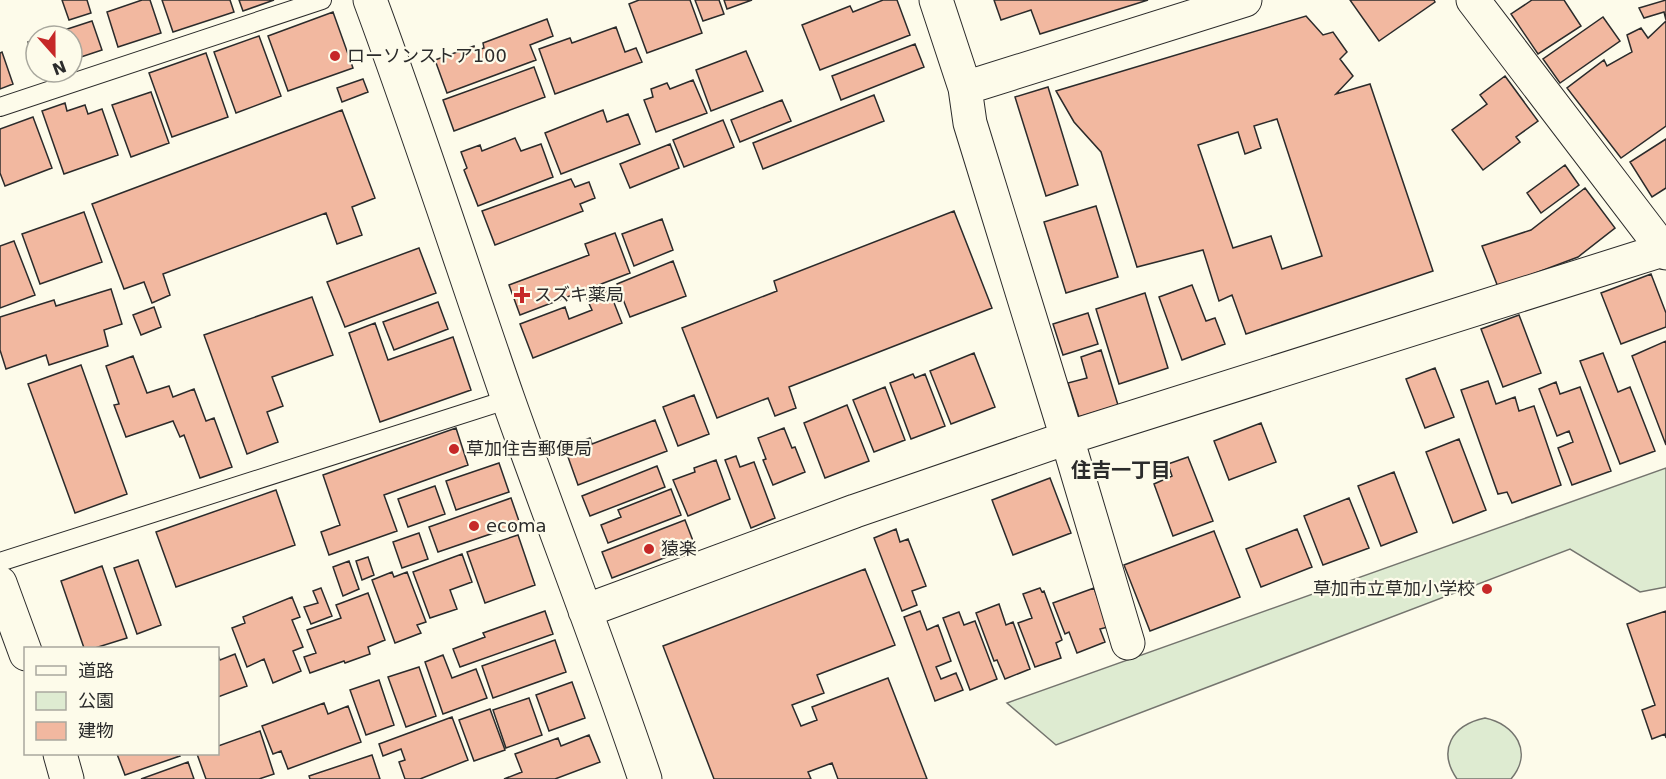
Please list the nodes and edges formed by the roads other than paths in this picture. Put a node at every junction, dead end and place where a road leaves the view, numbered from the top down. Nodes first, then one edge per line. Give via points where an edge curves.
1 (322, 0) edge
2 (370, 0) edge
3 (936, 0) edge
4 (1245, 0) edge
5 (1473, 0) edge
6 (965, 88) junction
7 (0, 107) edge
8 (1665, 251) edge
9 (508, 399) junction
10 (1067, 438) junction
11 (0, 562) edge
12 (0, 583) edge
13 (585, 611) junction
14 (1128, 643) dead end
15 (24, 649) edge
16 (61, 755) edge
17 (67, 779) edge
18 (645, 779) edge

1 - 7 lane
2 - 9 street
3 - 6 street
4 - 6 street
5 - 8 street
6 - 10 street via 970,123
8 - 10 street
9 - 11 lane
9 - 13 street
10 - 13 street
10 - 14 street
12 - 15 street
13 - 18 street
16 - 17 street

